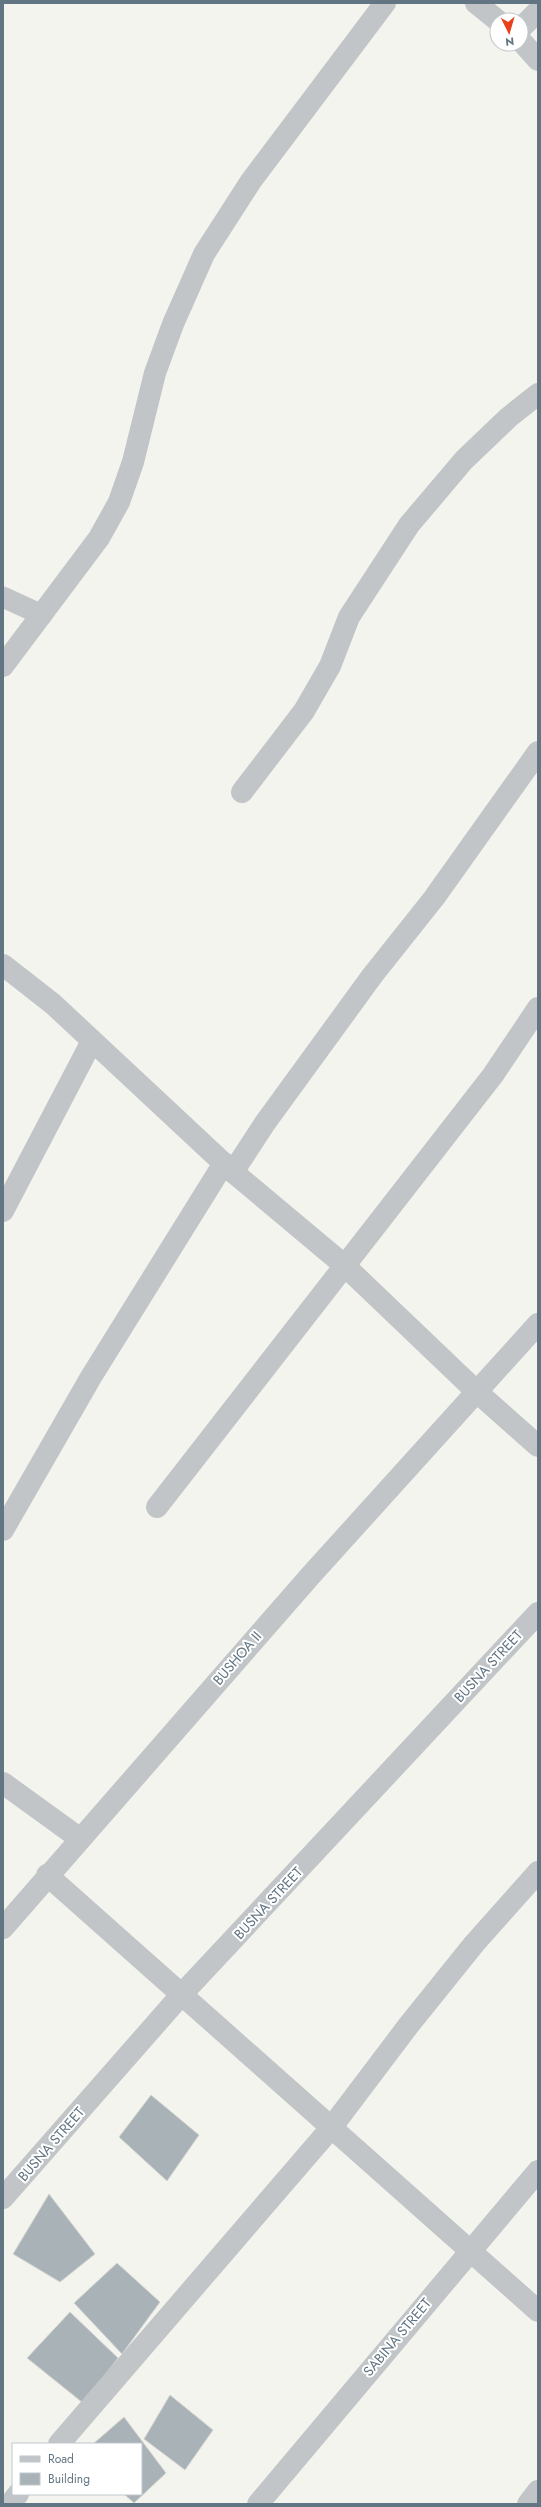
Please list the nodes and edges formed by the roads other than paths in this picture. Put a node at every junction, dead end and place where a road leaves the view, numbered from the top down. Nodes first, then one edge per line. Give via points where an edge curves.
1 (385, 3) edge
2 (476, 3) edge
3 (538, 11) edge
4 (489, 14) edge
5 (529, 20) edge
6 (529, 50) edge
7 (538, 60) edge
8 (538, 394) edge
9 (3, 597) edge
10 (42, 614) junction
11 (3, 666) edge
12 (538, 752) edge
13 (242, 792) dead end
14 (3, 965) edge
15 (538, 1008) edge
16 (92, 1041) junction
17 (228, 1167) junction
18 (3, 1211) edge
19 (344, 1265) junction
20 (538, 1324) edge
21 (476, 1392) junction
22 (538, 1446) edge
23 (157, 1507) dead end
24 (3, 1530) edge
25 (538, 1612) edge
26 (3, 1783) edge
27 (79, 1838) junction
28 (538, 1872) edge
29 (47, 1876) junction
30 (3, 1928) edge
31 (182, 1994) junction
32 (331, 2128) junction
33 (538, 2171) edge
34 (3, 2198) edge
35 (470, 2250) junction
36 (538, 2311) edge
37 (60, 2443) edge
38 (538, 2491) edge
39 (17, 2495) edge
40 (10, 2504) edge
41 (258, 2504) edge
42 (528, 2504) edge

1 - 10 street via 251,180 204,254 173,324 158,366 133,462 119,502 99,538
2 - 4 street
3 - 5 street
6 - 7 street
8 - 13 street via 508,416 464,460 409,525 349,617 330,666 304,711
9 - 10 lane
10 - 11 street
12 - 17 street via 434,898 372,976 266,1122
14 - 16 street via 53,1004
15 - 19 street via 493,1075
16 - 17 street
16 - 18 street
17 - 19 street
17 - 24 street via 91,1377
19 - 21 street
19 - 23 street
20 - 21 street, BUSHOA II
21 - 22 street
21 - 27 street, BUSHOA II
25 - 31 street, BUSNA STREET
26 - 27 street
27 - 29 street, BUSHOA II
28 - 32 street via 474,1944
29 - 30 street, BUSHOA II
29 - 31 street
31 - 32 street
31 - 34 street, BUSNA STREET
32 - 35 street
32 - 37 street
33 - 35 street, SABINA STREET
35 - 36 street
35 - 41 street, SABINA STREET
38 - 42 street
39 - 40 street

